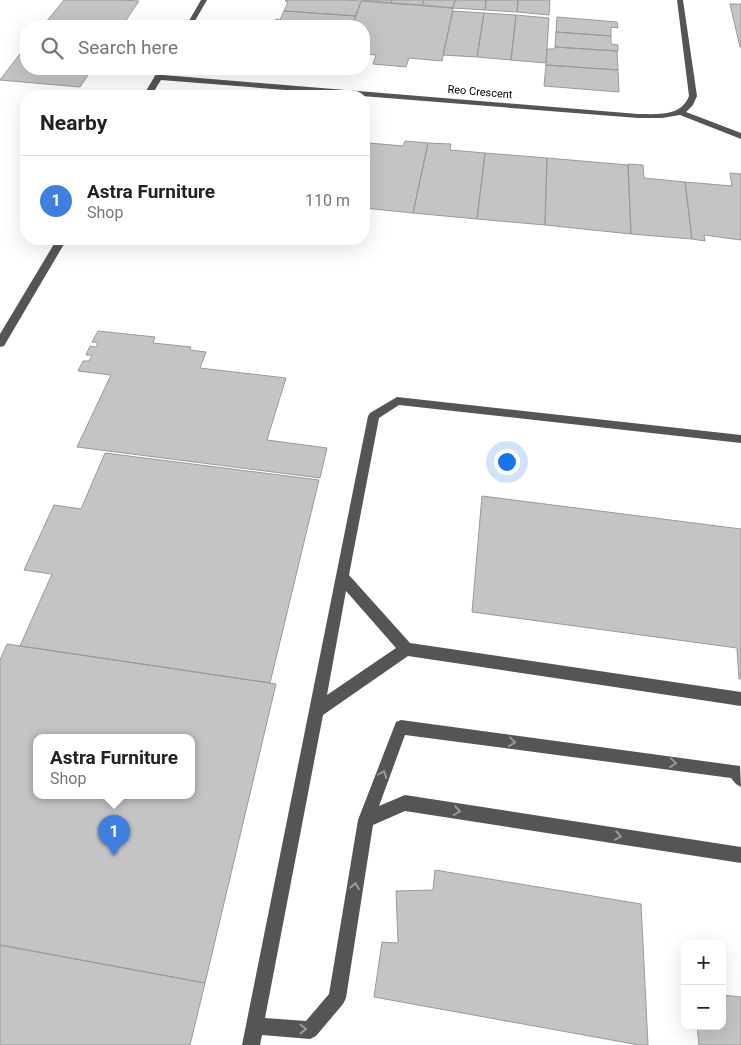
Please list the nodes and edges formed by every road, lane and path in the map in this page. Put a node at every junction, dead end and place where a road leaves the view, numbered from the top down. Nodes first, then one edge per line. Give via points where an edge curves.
1 (204, 0) edge
2 (680, 0) edge
3 (192, 20) edge
4 (158, 77) joint
5 (150, 90) edge
6 (318, 90) edge
7 (370, 94) edge
8 (680, 112) junction
9 (741, 136) edge
10 (58, 245) edge
11 (0, 343) edge
12 (741, 438) edge
13 (342, 576) junction
14 (406, 649) junction
15 (741, 699) edge
16 (316, 711) junction
17 (741, 778) edge
18 (366, 820) junction
19 (741, 855) edge
20 (254, 1026) junction
21 (251, 1045) edge

1 - 3 street
2 - 8 street via 693,96 691,104
4 - 5 street
4 - 6 street, Reo Crescent
7 - 8 street, Reo Crescent via 638,116
8 - 9 street
10 - 11 street
12 - 13 street via 397,401 374,416
13 - 14 street
13 - 16 street
14 - 15 street
14 - 16 street
16 - 20 street
18 -> 17 street via 401,727 735,771
18 -> 19 street via 405,803
20 -> 18 street via 310,1030 337,998
20 - 21 street

